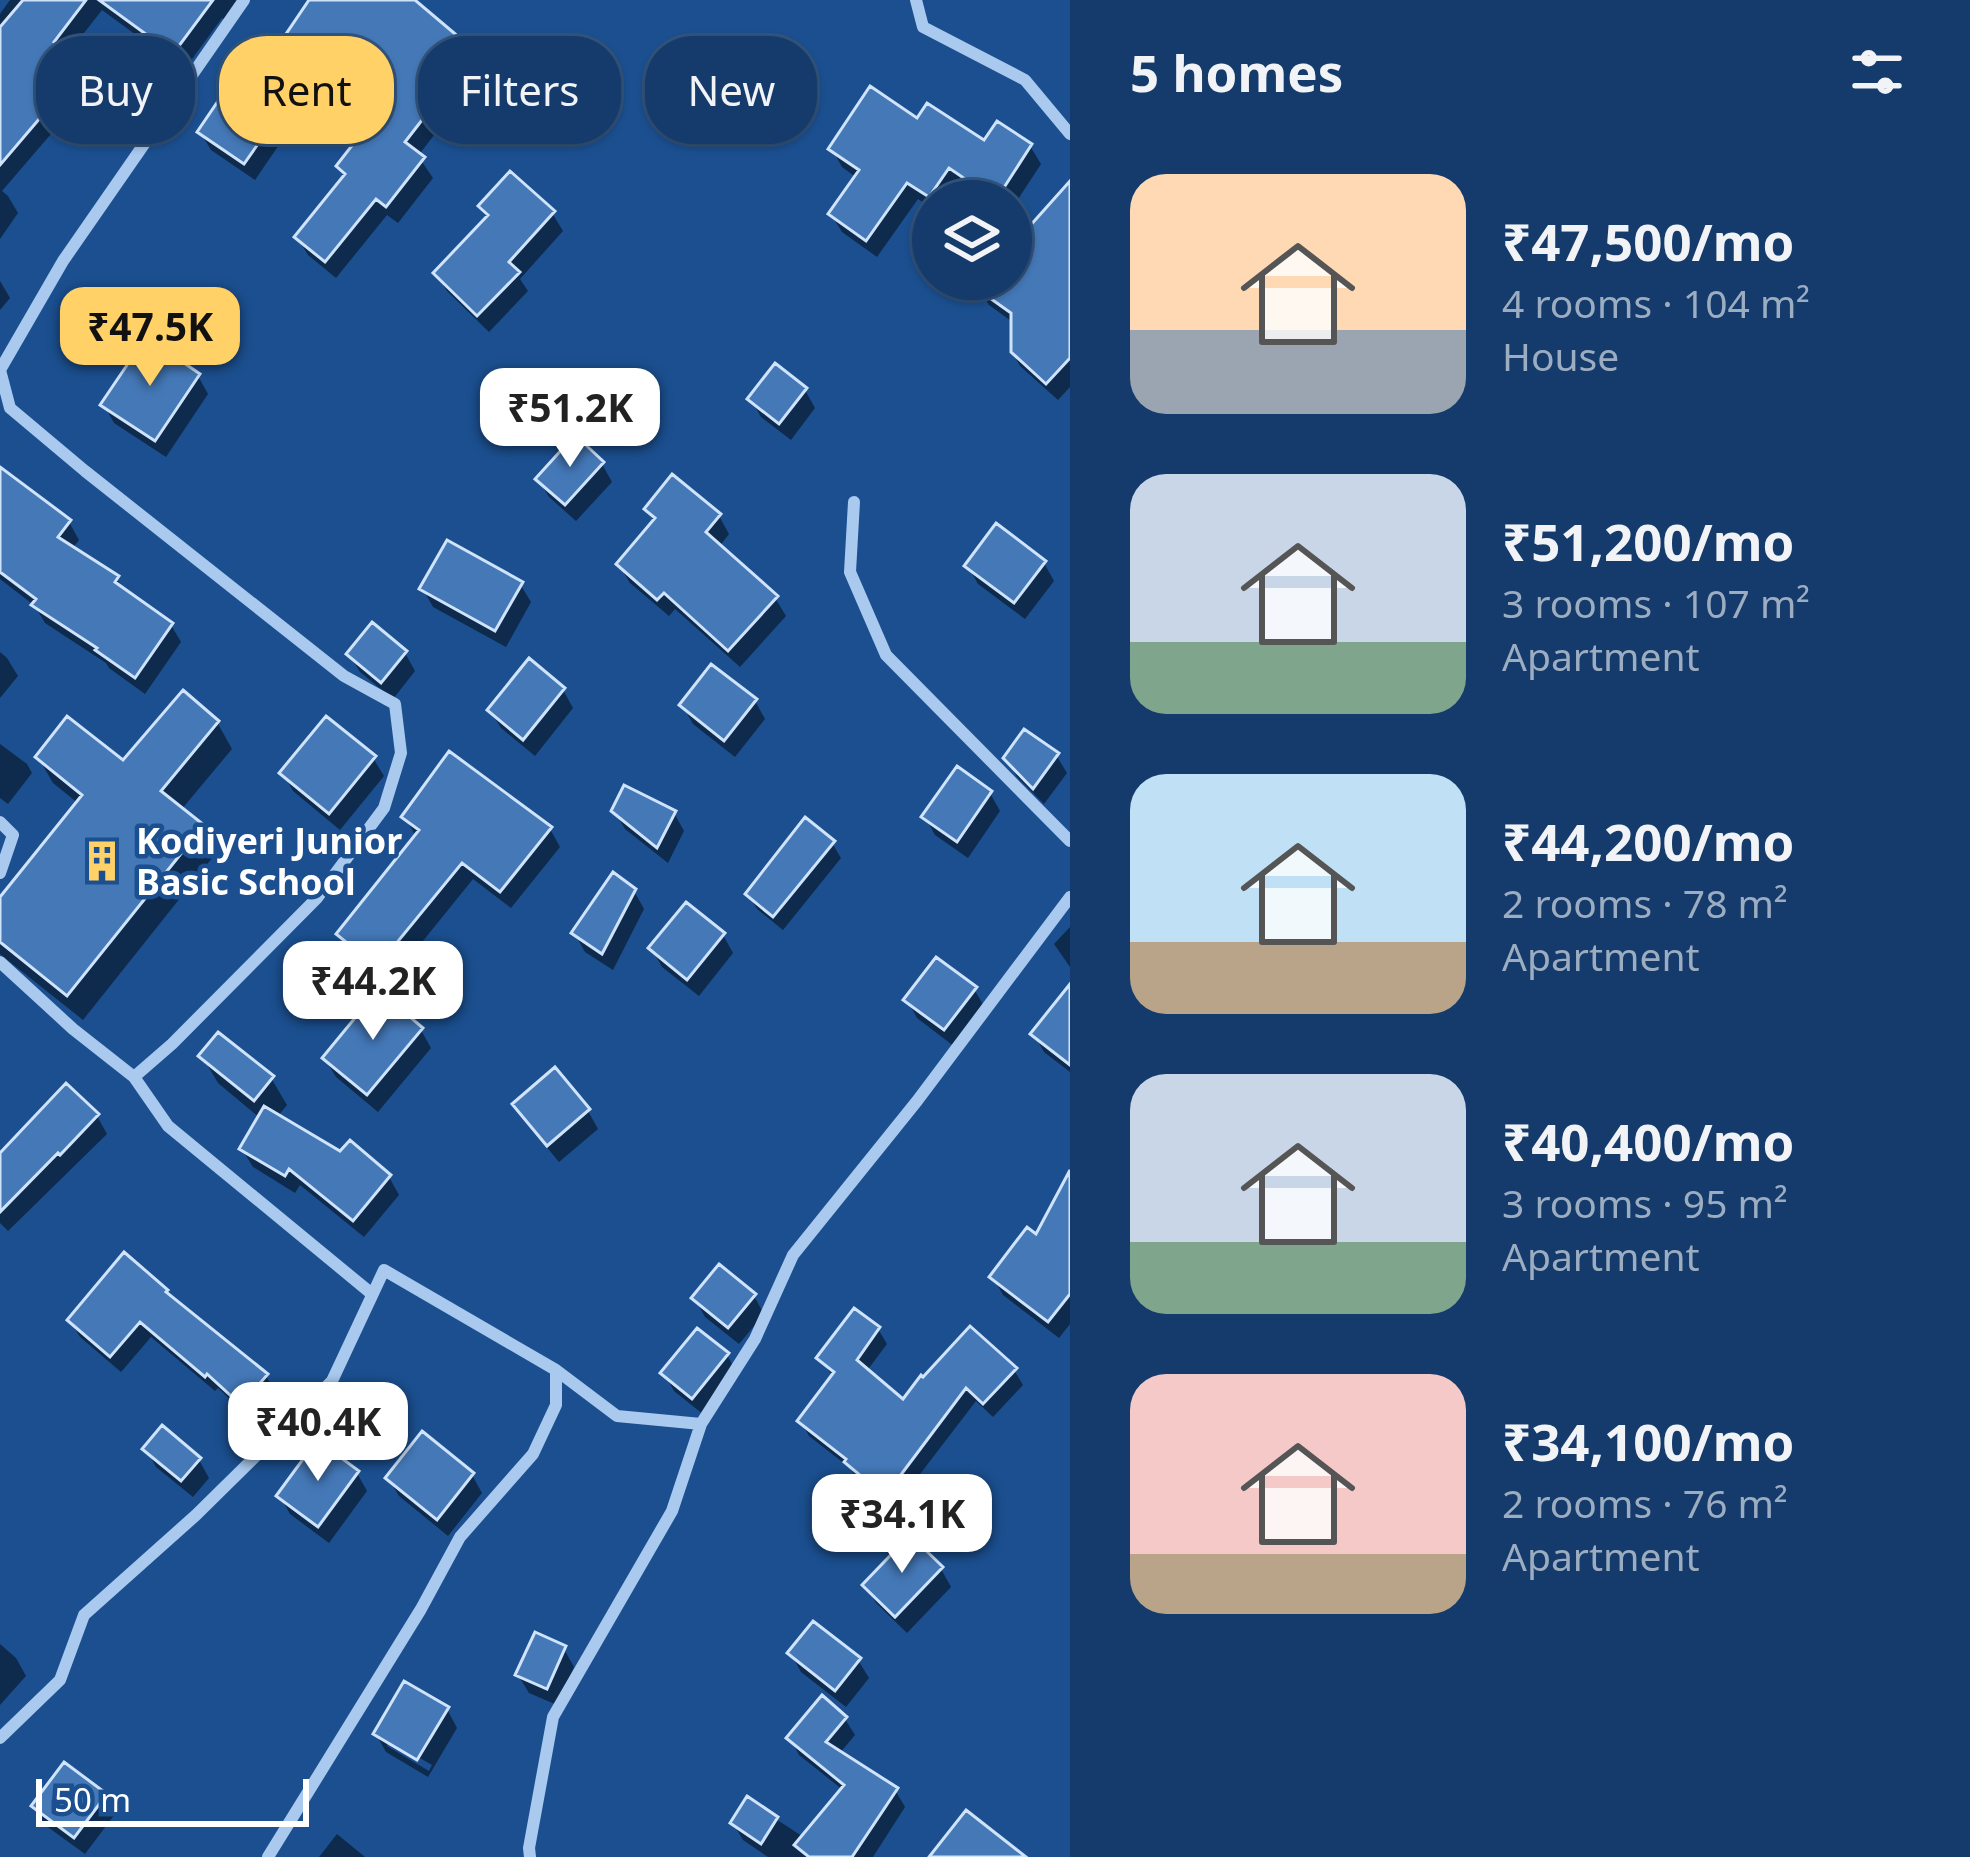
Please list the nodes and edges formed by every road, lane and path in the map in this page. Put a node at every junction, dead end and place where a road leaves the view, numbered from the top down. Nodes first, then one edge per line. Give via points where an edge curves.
1 (244, 0) edge
2 (916, 0) edge
3 (1070, 134) edge
4 (854, 502) dead end
5 (0, 822) edge
6 (1070, 841) edge
7 (0, 873) edge
8 (1070, 897) edge
9 (0, 962) edge
10 (134, 1077) junction
11 (372, 1294) junction
12 (556, 1370) junction
13 (701, 1424) junction
14 (0, 1738) edge
15 (268, 1857) edge
16 (530, 1857) edge

1 - 10 street via 63,262 0,370 10,408 85,472 344,676 395,704 401,753 384,808 317,898
2 - 3 street via 923,27 1024,80
4 - 6 street via 850,572 886,655
5 - 7 street via 13,835
8 - 13 street via 793,1255 755,1340
9 - 10 street
10 - 11 street via 168,1126
11 - 12 street via 384,1270
11 - 14 street via 332,1381 84,1615 60,1680
12 - 13 street via 617,1416
12 - 15 street via 556,1405 533,1454 460,1537
13 - 16 street via 672,1511 553,1718

